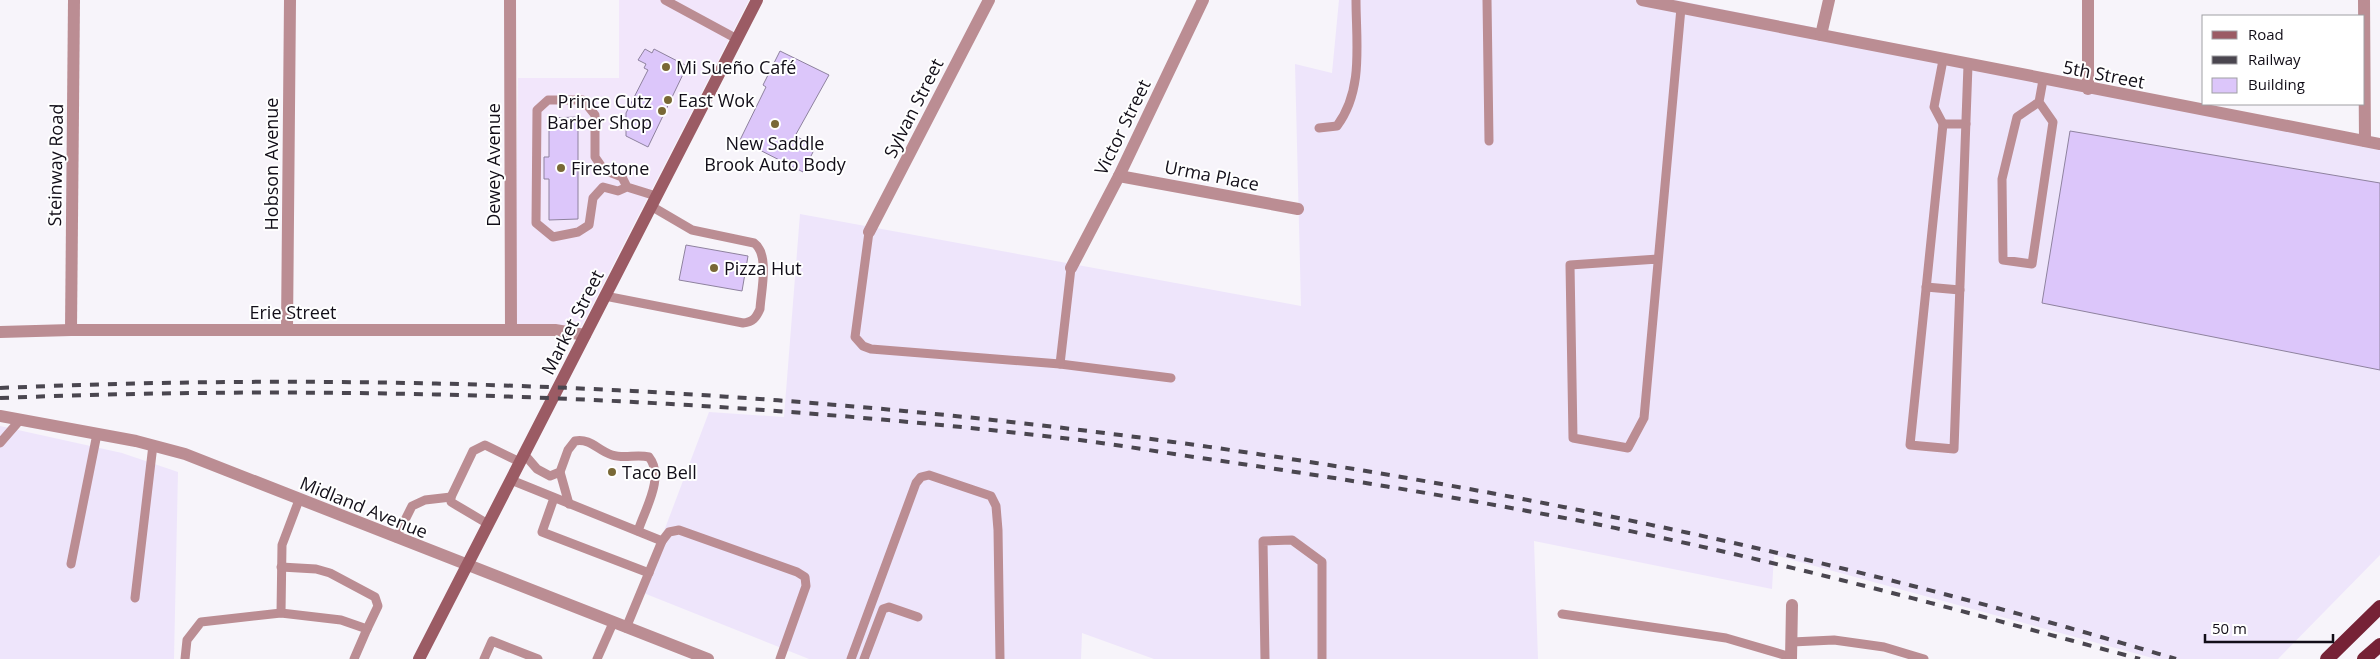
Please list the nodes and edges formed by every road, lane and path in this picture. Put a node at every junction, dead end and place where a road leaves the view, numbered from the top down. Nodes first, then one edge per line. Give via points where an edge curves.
1 (74, 0) edge
2 (290, 0) edge
3 (510, 0) edge
4 (665, 0) edge
5 (757, 0) edge
6 (989, 0) edge
7 (1203, 0) edge
8 (1356, 0) edge
9 (1487, 0) edge
10 (1642, 0) edge
11 (1829, 0) edge
12 (2088, 0) edge
13 (2364, 0) edge
14 (1681, 8) junction
15 (2364, 15) edge
16 (1821, 36) junction
17 (737, 39) junction
18 (1943, 60) junction
19 (1968, 65) junction
20 (2043, 80) junction
21 (2088, 89) junction
22 (2039, 102) junction
23 (2364, 105) edge
24 (1943, 124) junction
25 (1966, 124) junction
26 (1319, 128) dead end
27 (1489, 141) dead end
28 (2364, 142) junction
29 (2380, 144) edge
30 (1119, 176) junction
31 (627, 188) junction
32 (654, 201) junction
33 (1298, 209) dead end
34 (869, 232) joint
35 (1658, 258) junction
36 (1071, 268) joint
37 (1926, 287) junction
38 (1960, 290) junction
39 (605, 296) junction
40 (287, 329) junction
41 (71, 330) junction
42 (511, 330) junction
43 (0, 332) edge
44 (585, 335) junction
45 (1060, 364) junction
46 (1171, 378) dead end
47 (0, 416) edge
48 (20, 420) junction
49 (97, 434) junction
50 (0, 443) edge
51 (153, 445) junction
52 (522, 458) junction
53 (560, 472) junction
54 (511, 480) junction
55 (451, 497) junction
56 (554, 498) junction
57 (299, 500) junction
58 (568, 504) junction
59 (488, 524) junction
60 (638, 532) junction
61 (396, 538) junction
62 (662, 541) junction
63 (71, 564) dead end
64 (466, 566) junction
65 (281, 568) junction
66 (649, 573) junction
67 (135, 598) dead end
68 (1792, 605) dead end
69 (2380, 607) edge
70 (281, 613) junction
71 (1562, 614) dead end
72 (918, 617) dead end
73 (613, 623) junction
74 (626, 628) junction
75 (367, 629) junction
76 (1792, 642) junction
77 (2380, 644) edge
78 (2332, 655) edge
79 (1791, 658) edge
80 (185, 659) edge
81 (354, 659) edge
82 (419, 659) edge
83 (484, 659) edge
84 (538, 659) edge
85 (597, 659) edge
86 (708, 659) edge
87 (780, 659) edge
88 (851, 659) edge
89 (864, 659) edge
90 (1000, 659) edge
91 (1265, 659) edge
92 (1322, 659) edge
93 (1924, 659) edge
94 (2364, 659) edge

1 - 41 street, Steinway Road
2 - 40 street, Hobson Avenue
3 - 42 street, Dewey Avenue
4 - 17 lane
5 - 17 main road, Market Street
6 - 34 street, Sylvan Street
7 - 30 street, Victor Street
8 - 26 lane via 1356,82 1351,101 1337,126
9 - 27 lane
10 - 14 street, 5th Street
11 - 16 street
12 - 21 street
13 - 15 street
14 - 16 street, 5th Street
14 - 35 lane
16 - 18 street, 5th Street
17 - 32 main road, Market Street
18 - 19 street, 5th Street
18 - 24 lane via 1934,107
19 - 20 street, 5th Street
19 - 25 lane
20 - 21 street, 5th Street
20 - 22 lane
21 - 28 street, 5th Street
22 - 22 lane via 2017,117 2002,179 2003,260 2032,264 2053,122
23 - 28 street
24 - 25 lane
24 - 37 lane
25 - 38 lane
28 - 29 street, 5th Street
30 - 33 street, Urma Place
30 - 36 street, Victor Street
31 - 31 lane via 622,177 604,170 595,157 595,115 583,100 548,100 537,110 536,223 553,237 578,232 589,225 593,198 603,187 618,191
31 - 32 lane
32 - 39 main road, Market Street
32 - 39 lane via 692,230 754,243 761,248 764,259 757,317 752,322 743,323
34 - 45 lane via 855,337 863,346
35 - 35 lane via 1570,266 1572,438 1628,448 1644,418
36 - 45 lane
37 - 38 lane
37 - 38 lane via 1910,445 1954,449
39 - 44 main road, Market Street
40 - 41 street, Erie Street
40 - 42 street, Erie Street
41 - 43 street, Erie Street
42 - 44 street, Erie Street via 555,330
44 - 52 main road, Market Street
45 - 46 lane
47 - 48 street, Midland Avenue
48 - 49 street, Midland Avenue
48 - 50 lane
49 - 51 street, Midland Avenue
49 - 63 lane
51 - 57 street, Midland Avenue via 185,454
51 - 67 lane
52 - 53 lane via 544,474 550,476
52 - 54 main road, Market Street
52 - 55 lane via 485,445 479,447 473,451
53 - 58 lane
53 - 60 lane via 568,450 579,440 587,441 612,456 649,457 657,476
54 - 56 lane
54 - 59 main road, Market Street
55 - 59 lane via 455,506
55 - 61 lane via 425,500 412,506
56 - 58 lane
56 - 66 lane via 542,532
57 - 61 street, Midland Avenue
57 - 65 lane via 282,545
58 - 60 lane
59 - 64 main road, Market Street
60 - 62 lane
61 - 64 street, Midland Avenue
62 - 66 lane
62 - 87 lane via 669,532 679,530 805,577 806,586
64 - 73 street, Midland Avenue
64 - 82 main road, Market Street
65 - 70 lane
65 - 75 lane via 316,569 330,573 375,597 378,606
66 - 74 lane
68 - 76 street
69 - 78 highway
70 - 75 lane via 341,620
70 - 80 lane via 201,622 187,640
71 - 79 lane via 1726,638
72 - 89 lane via 889,607 883,609
73 - 74 street, Midland Avenue
73 - 85 lane
74 - 86 street, Midland Avenue
75 - 81 lane
76 - 79 street
76 - 93 lane via 1842,641 1884,647
77 - 94 highway
83 - 84 lane via 492,641
88 - 90 lane via 916,483 929,475 990,496 996,506
91 - 92 lane via 1263,541 1292,540 1322,562

